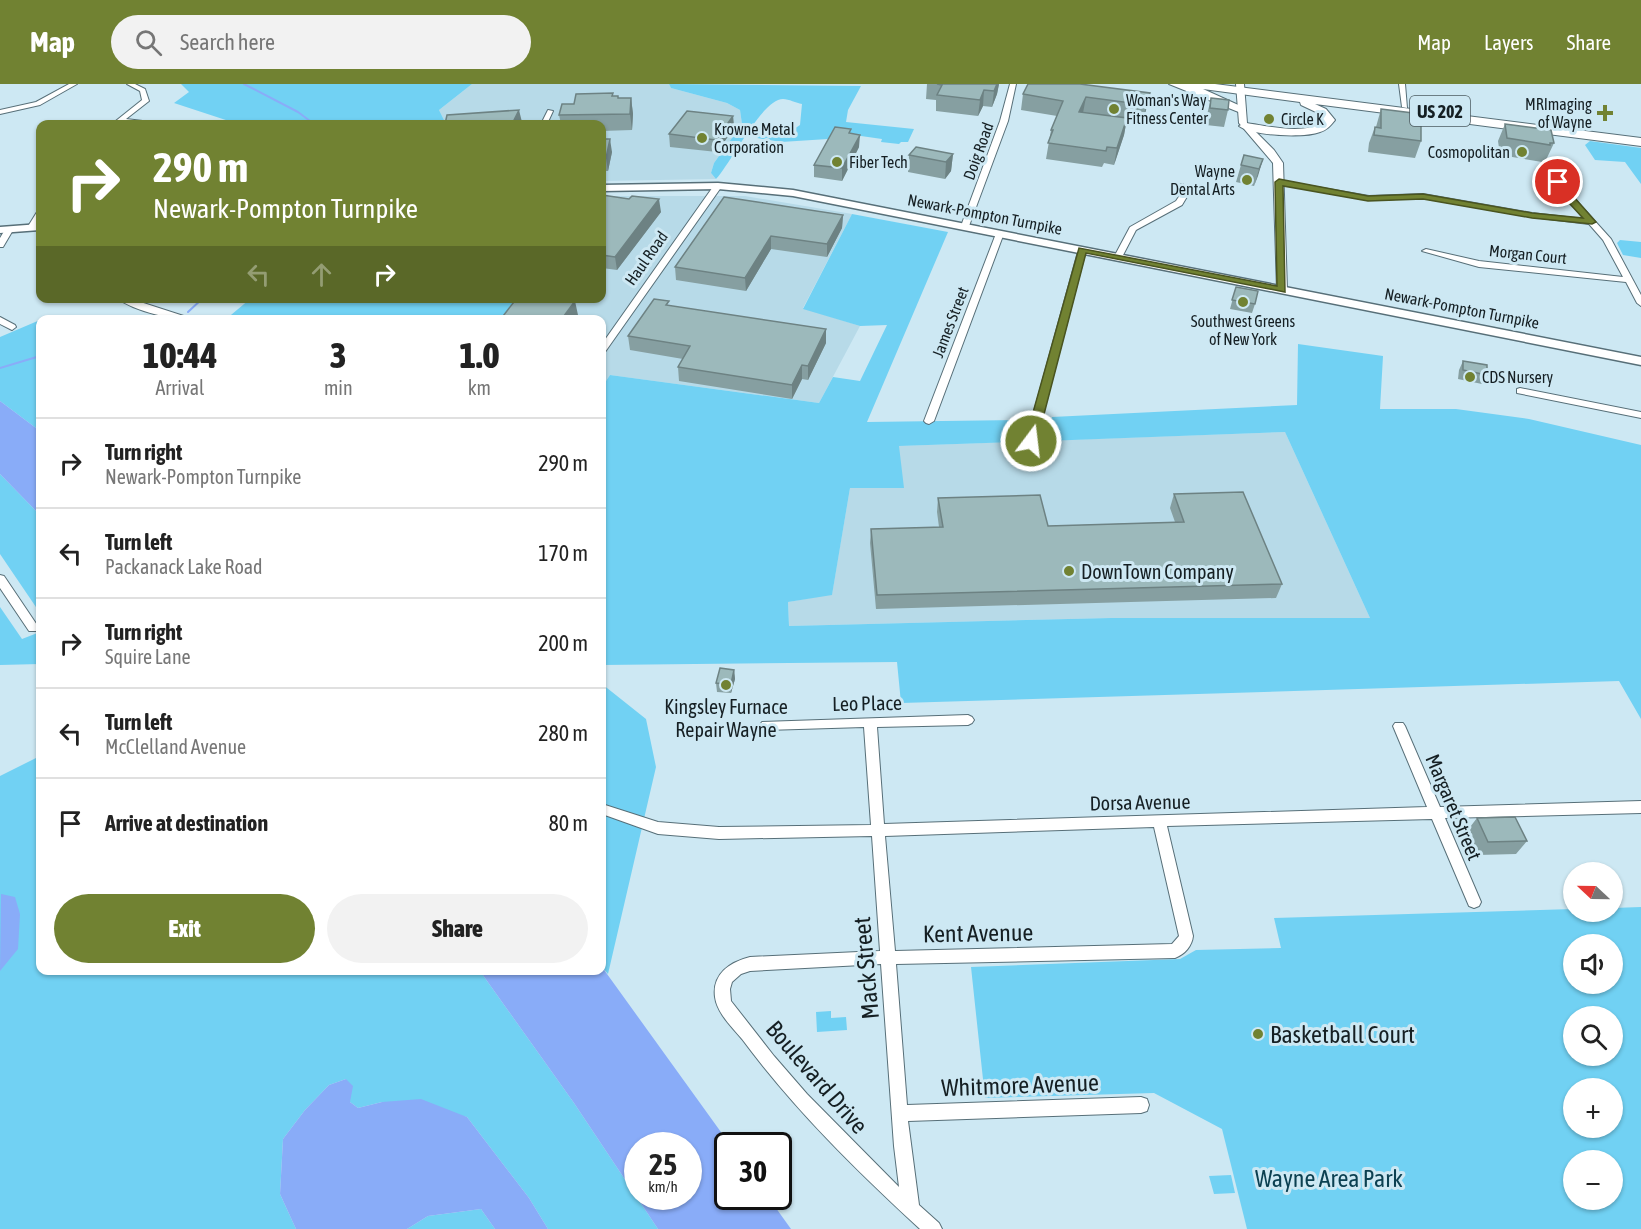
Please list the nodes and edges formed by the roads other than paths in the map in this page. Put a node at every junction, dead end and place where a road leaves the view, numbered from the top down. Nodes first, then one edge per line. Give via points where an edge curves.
1 (74, 84) edge
2 (130, 84) edge
3 (1013, 84) edge
4 (1174, 84) edge
5 (1189, 84) edge
6 (1402, 84) edge
7 (1237, 86) edge
8 (1285, 97) junction
9 (1405, 107) junction
10 (1241, 110) junction
11 (550, 111) dead end
12 (0, 112) edge
13 (123, 120) edge
14 (546, 120) edge
15 (1245, 126) junction
16 (1641, 137) edge
17 (1641, 142) edge
18 (1279, 182) junction
19 (1558, 182) dead end
20 (718, 186) junction
21 (1180, 186) dead end
22 (606, 188) edge
23 (1592, 222) junction
24 (965, 226) junction
25 (36, 228) edge
26 (5, 230) edge
27 (1000, 233) junction
28 (0, 245) edge
29 (1082, 250) junction
30 (1426, 251) dead end
31 (1118, 257) junction
32 (1629, 280) junction
33 (1282, 290) junction
34 (130, 303) edge
35 (1641, 303) edge
36 (173, 315) edge
37 (0, 320) edge
38 (12, 327) dead end
39 (606, 344) edge
40 (1641, 361) edge
41 (1520, 391) dead end
42 (1641, 415) edge
43 (929, 421) dead end
44 (1031, 441) dead end
45 (0, 579) edge
46 (33, 628) dead end
47 (968, 720) dead end
48 (870, 722) junction
49 (766, 725) dead end
50 (1399, 726) dead end
51 (1641, 807) edge
52 (606, 810) edge
53 (1434, 812) junction
54 (1159, 821) junction
55 (878, 831) junction
56 (1474, 902) dead end
57 (888, 958) junction
58 (767, 963) joint
59 (1141, 1105) dead end
60 (900, 1113) junction
61 (911, 1209) junction
62 (933, 1229) edge

1 - 12 street via 46,102
2 - 13 street via 143,90 146,101
3 - 24 street, Doig Road via 1004,121
4 - 10 highway
5 - 7 highway, US 202
6 - 9 street
7 - 8 highway, US 202
7 - 9 highway, US 202
7 - 10 street
8 - 15 highway via 1319,109 1328,123 1318,130 1298,132
8 - 17 highway, US 202
9 - 16 highway, US 202
10 - 15 street
11 - 14 street
15 - 18 street via 1273,154 1278,163
18 - 23 street via 1368,198 1423,196
18 - 33 street
19 - 23 street
20 - 22 main road, Newark-Pompton Turnpike
20 - 24 main road, Newark-Pompton Turnpike via 793,193
20 - 39 street, Haul Road
21 - 31 street via 1184,195 1179,203 1133,230
23 - 32 street via 1607,239
24 - 27 main road, Newark-Pompton Turnpike
25 - 26 main road
26 - 28 street
27 - 29 main road, Newark-Pompton Turnpike
27 - 43 street, James Street
29 - 31 main road, Newark-Pompton Turnpike
29 - 44 street
30 - 32 street, Morgan Court via 1479,264
31 - 33 main road, Newark-Pompton Turnpike
32 - 35 street
33 - 40 main road, Newark-Pompton Turnpike
34 - 36 street
37 - 38 street
41 - 42 street
45 - 46 street
47 - 48 street, Leo Place
48 - 49 street, Leo Place
48 - 55 street, Mack Street
50 - 53 street, Margaret Street
51 - 53 street, Dorsa Avenue
52 - 55 street, Dorsa Avenue via 673,830
53 - 54 street, Dorsa Avenue
53 - 56 street, Margaret Street
54 - 55 street, Dorsa Avenue
54 - 57 street, Kent Avenue via 1186,936 1174,951
55 - 57 street, Mack Street
57 - 58 street, Kent Avenue
57 - 60 street, Mack Street
58 - 61 street, Boulevard Drive via 743,966 726,977 721,994 724,1004 782,1079 834,1136
59 - 60 street, Whitmore Avenue
60 - 61 street, Mack Street
61 - 62 street, Boulevard Drive

